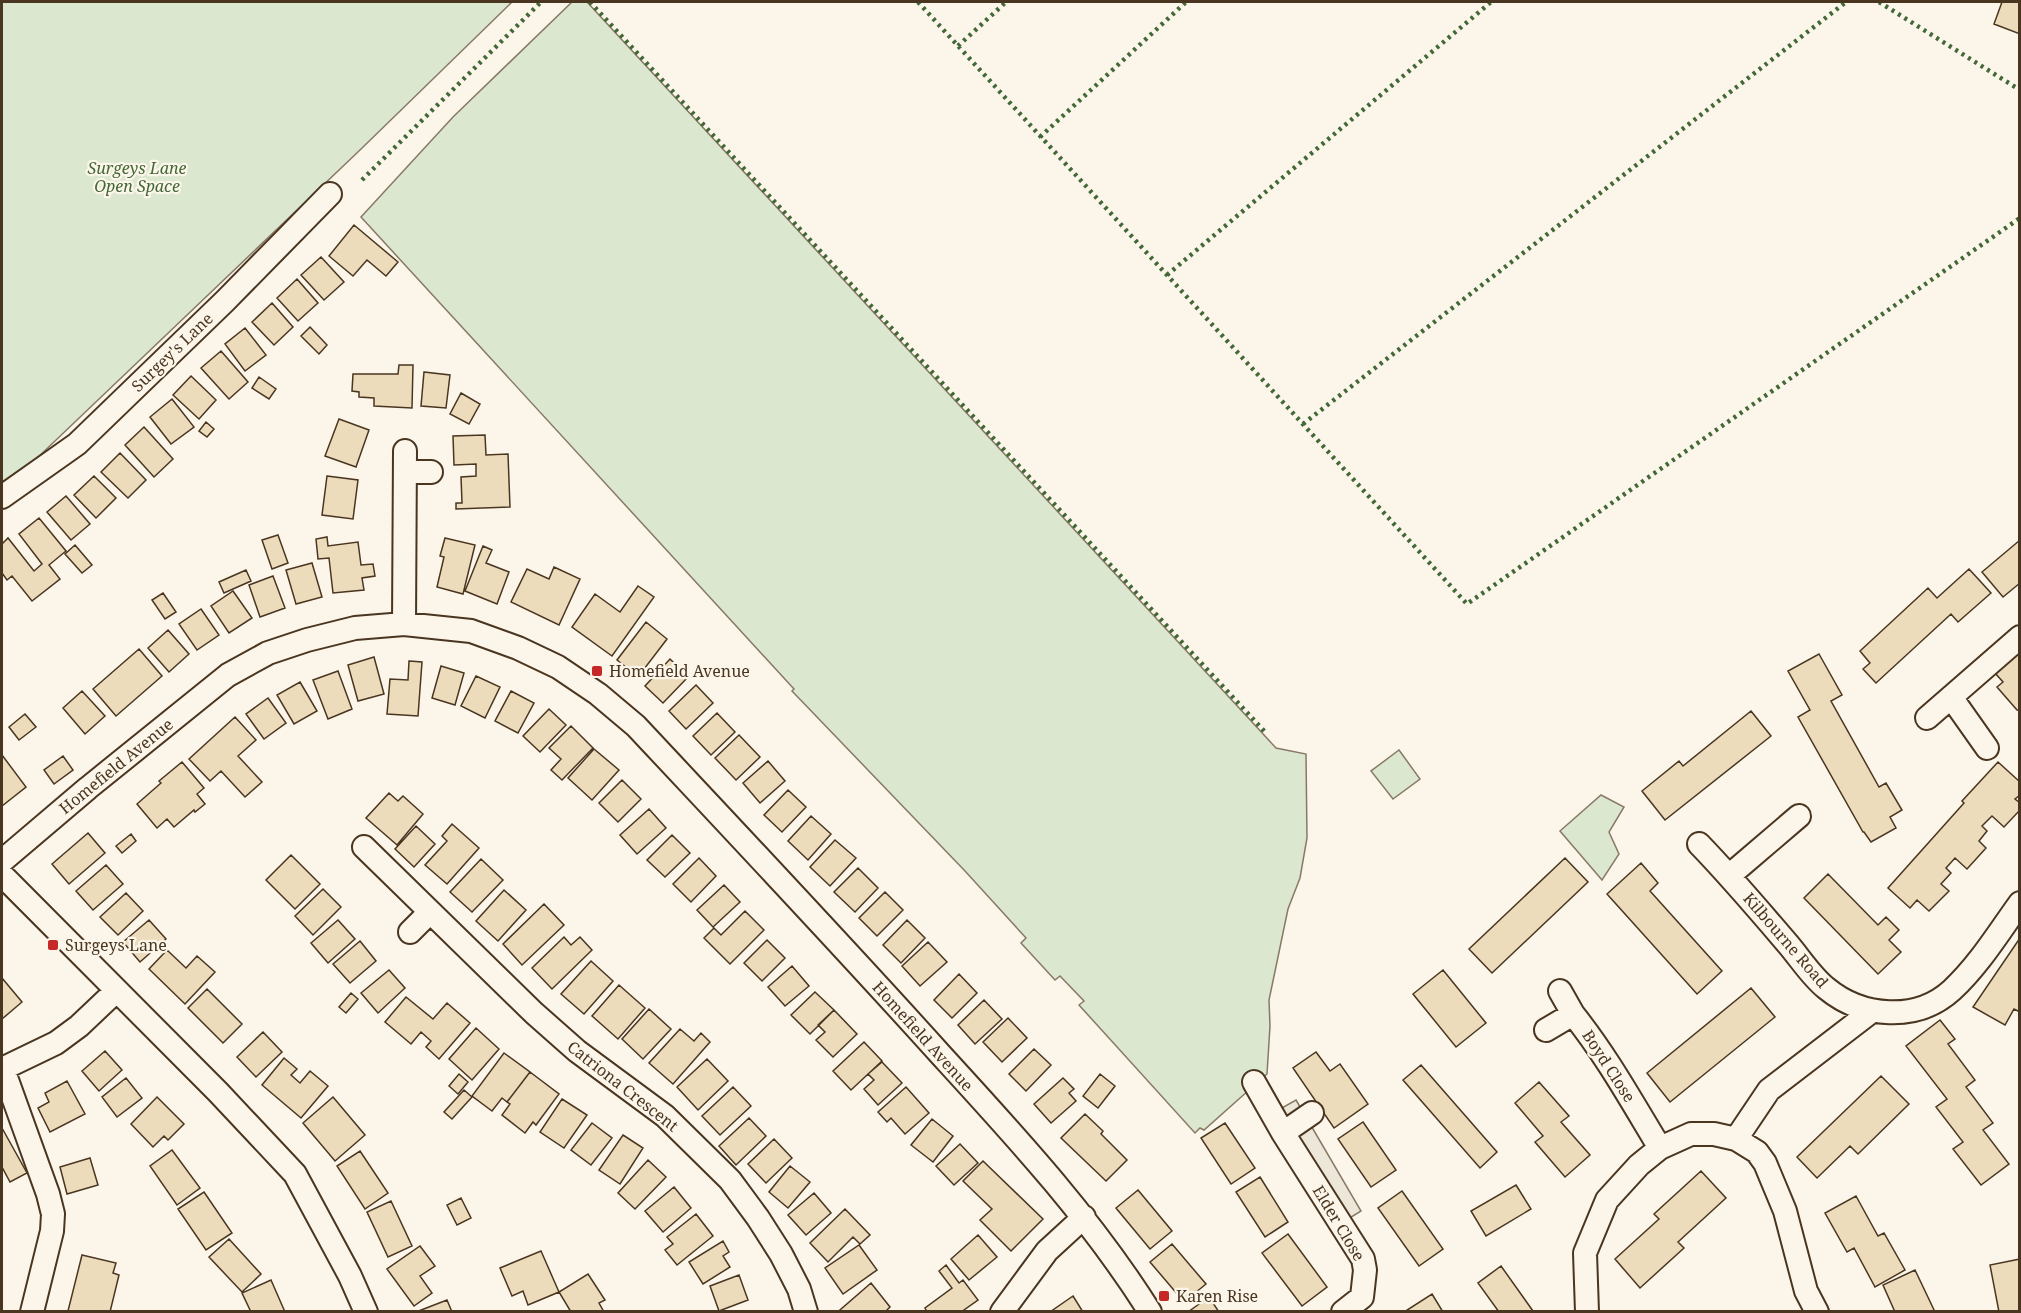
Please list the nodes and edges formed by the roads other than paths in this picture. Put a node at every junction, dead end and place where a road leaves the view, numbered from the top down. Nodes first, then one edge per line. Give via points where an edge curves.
1 (330, 194) dead end
2 (431, 472) dead end
3 (2, 497) edge
4 (404, 624) junction
5 (2019, 637) edge
6 (1951, 697) junction
7 (1927, 718) dead end
8 (1987, 748) dead end
9 (1799, 816) dead end
10 (1699, 844) dead end
11 (364, 847) dead end
12 (2, 861) edge
13 (2, 874) edge
14 (1730, 876) junction
15 (2019, 903) edge
16 (430, 912) junction
17 (410, 932) dead end
18 (1560, 991) dead end
19 (116, 992) junction
20 (1872, 1011) junction
21 (1573, 1014) junction
22 (1545, 1030) dead end
23 (2, 1069) edge
24 (1254, 1082) dead end
25 (1312, 1113) dead end
26 (1283, 1133) junction
27 (1736, 1139) junction
28 (1660, 1148) junction
29 (1084, 1216) junction
30 (32, 1311) edge
31 (366, 1311) edge
32 (806, 1311) edge
33 (1002, 1311) edge
34 (1150, 1311) edge
35 (1343, 1311) edge
36 (1587, 1311) edge
37 (1817, 1311) edge

1 - 3 street, Surgey's Lane via 225,302 77,444
2 - 4 street via 405,462
4 - 12 street, Homefield Avenue via 355,628 307,640 246,664
4 - 29 street, Homefield Avenue via 471,631 518,648 598,694 636,726 899,1009
5 - 6 street
6 - 7 street
6 - 8 street
9 - 14 street
10 - 14 street, Kilbourne Road
11 - 16 street, Catriona Crescent
13 - 19 street
14 - 20 street, Kilbourne Road via 1826,988
15 - 20 street, Kilbourne Road via 1952,990 1912,1011
16 - 17 street
16 - 32 street, Catriona Crescent via 534,1013 577,1051 665,1116 730,1180 781,1254
18 - 21 street
19 - 23 street via 56,1043
19 - 31 street via 295,1174
20 - 27 street via 1769,1090
21 - 22 street, Boyd Close
21 - 28 street, Boyd Close via 1591,1036
23 - 30 street via 53,1214
24 - 26 street, Elder Close
25 - 26 street
26 - 35 street, Elder Close via 1363,1259 1362,1297
27 - 28 street via 1691,1134
27 - 37 street via 1757,1152 1768,1170 1785,1211 1806,1291
28 - 36 street via 1621,1183 1597,1221 1585,1252
29 - 33 street via 1047,1251
29 - 34 street, Homefield Avenue

